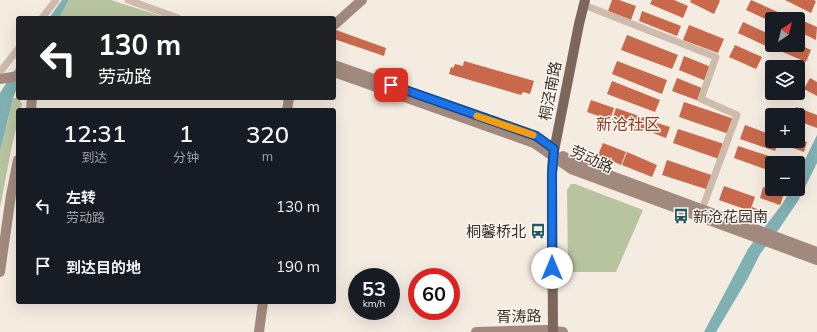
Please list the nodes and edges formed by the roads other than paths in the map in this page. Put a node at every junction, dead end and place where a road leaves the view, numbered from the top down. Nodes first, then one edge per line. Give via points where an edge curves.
1 (56, 0) edge
2 (128, 0) edge
3 (362, 0) edge
4 (583, 2) edge
5 (44, 16) edge
6 (172, 16) edge
7 (336, 23) edge
8 (16, 53) edge
9 (336, 66) edge
10 (336, 73) edge
11 (16, 76) edge
12 (2, 80) edge
13 (16, 83) edge
14 (550, 150) junction
15 (16, 170) edge
16 (700, 214) junction
17 (772, 239) junction
18 (817, 252) edge
19 (817, 260) edge
20 (0, 272) edge
21 (263, 304) edge
22 (552, 331) edge
23 (260, 332) edge
24 (476, 332) edge

1 - 5 street
2 - 6 street
3 - 7 main road
4 - 14 main road, 桐泾南路 via 572,23
4 - 16 street via 716,57 701,99 737,114
8 - 12 street
9 - 14 main road, 劳动路 via 536,136
10 - 14 main road, 劳动路
11 - 12 main road
12 - 13 main road
14 - 16 main road, 劳动路 via 571,169
14 - 22 main road, 桐泾南路 via 545,173
15 - 20 main road
16 - 17 main road, 劳动路
17 - 18 main road, 劳动路
17 - 19 main road, 劳动路
21 - 23 main road
22 - 24 main road, 胥涛路

